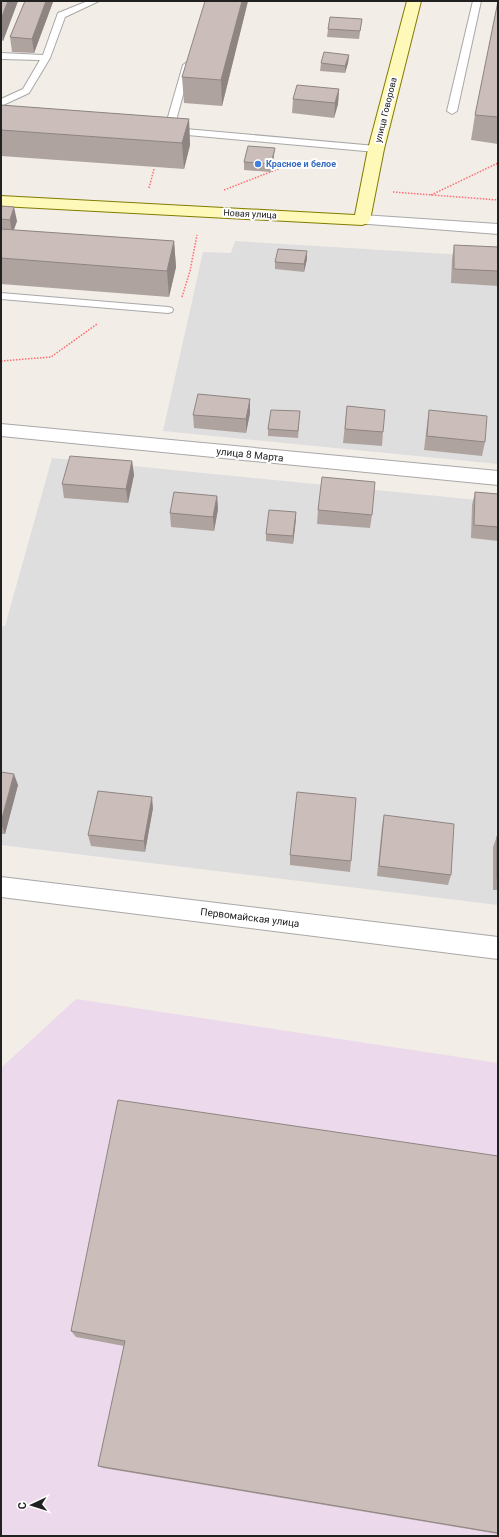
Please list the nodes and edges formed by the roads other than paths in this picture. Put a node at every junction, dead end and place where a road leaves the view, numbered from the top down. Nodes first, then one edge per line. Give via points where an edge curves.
1 (95, 1) edge
2 (414, 1) edge
3 (477, 1) edge
4 (190, 54) edge
5 (1, 56) edge
6 (46, 58) junction
7 (1, 103) edge
8 (452, 111) dead end
9 (376, 149) junction
10 (1, 201) edge
11 (362, 220) junction
12 (498, 229) edge
13 (1, 296) edge
14 (168, 310) dead end
15 (1, 430) edge
16 (498, 478) edge
17 (1, 887) edge
18 (498, 948) edge

1 - 6 lane via 61,15
2 - 9 main road, улица Говорова
3 - 8 lane
4 - 9 lane via 166,130
5 - 6 lane
6 - 7 lane via 26,91
9 - 11 main road, улица Говорова
10 - 11 main road, Новая улица
11 - 12 street, Новая улица
13 - 14 lane
15 - 16 street, улица 8 Марта
17 - 18 street, Первомайская улица

